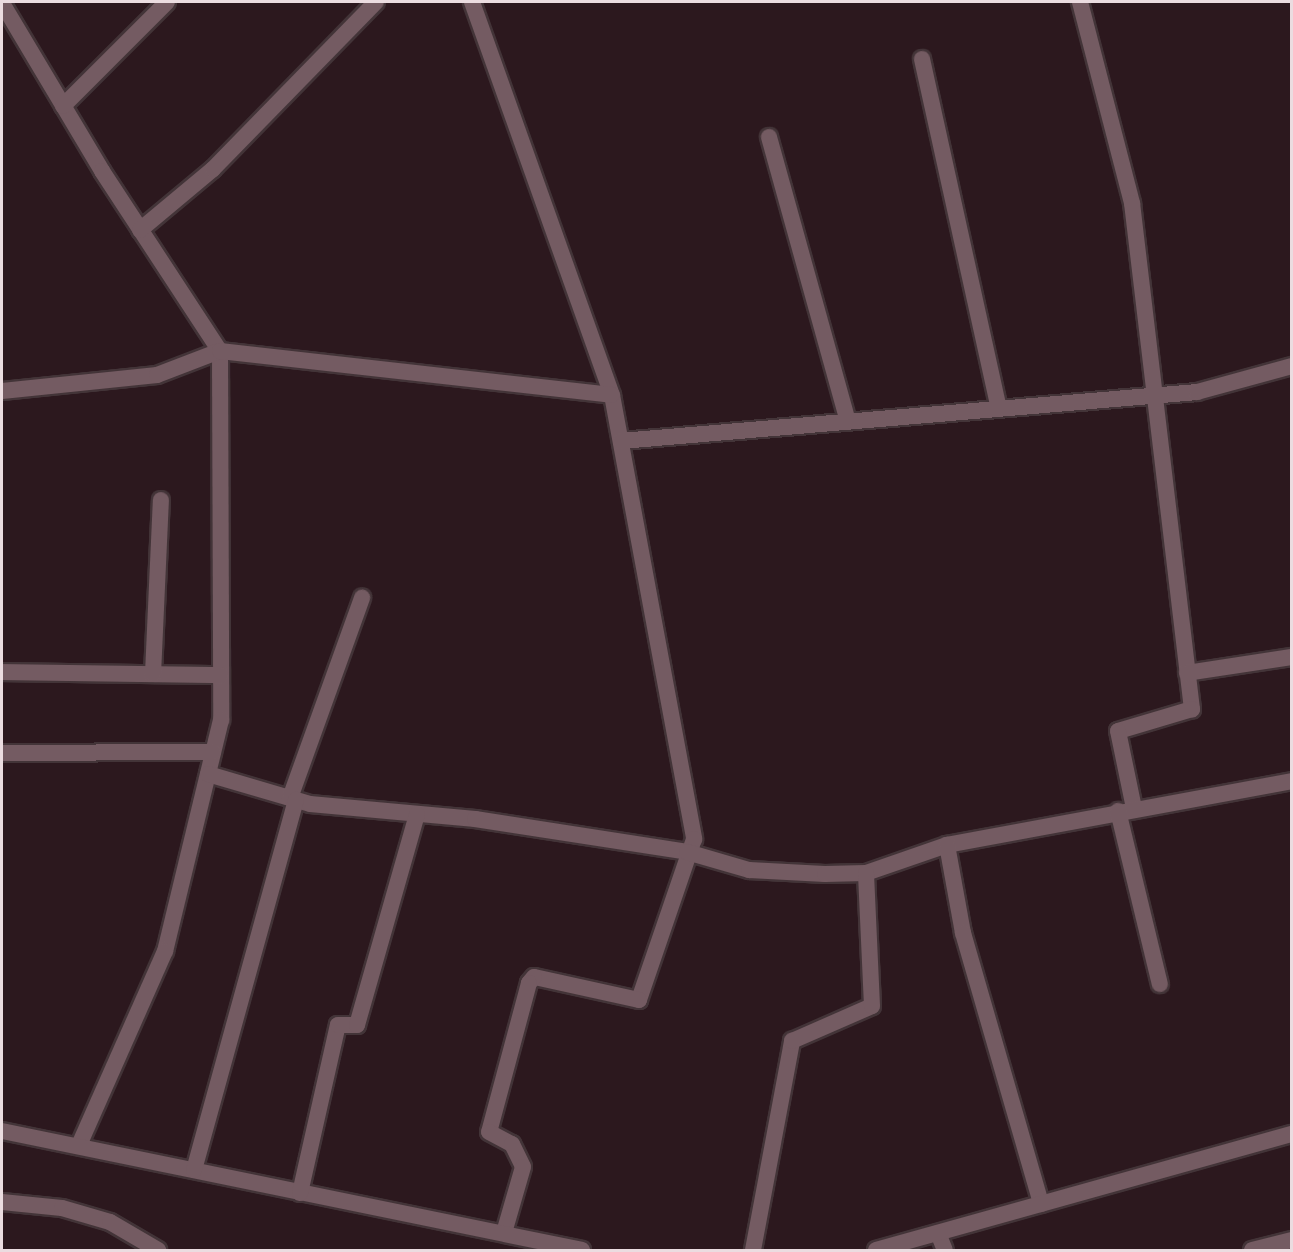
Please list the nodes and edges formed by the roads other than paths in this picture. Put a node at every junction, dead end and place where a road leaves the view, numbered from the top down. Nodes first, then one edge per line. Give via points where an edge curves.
1 (167, 2) edge
2 (376, 2) edge
3 (472, 2) edge
4 (1080, 2) edge
5 (2, 3) edge
6 (922, 58) dead end
7 (63, 106) junction
8 (769, 136) dead end
9 (140, 230) junction
10 (220, 351) junction
11 (1292, 366) edge
12 (2, 391) edge
13 (612, 394) junction
14 (1156, 395) junction
15 (999, 408) junction
16 (848, 421) junction
17 (621, 441) junction
18 (161, 500) dead end
19 (362, 598) dead end
20 (1292, 657) edge
21 (2, 672) edge
22 (1187, 673) junction
23 (153, 674) junction
24 (221, 675) junction
25 (213, 752) junction
26 (2, 753) edge
27 (208, 774) junction
28 (1292, 781) edge
29 (293, 799) junction
30 (1126, 810) junction
31 (417, 814) junction
32 (947, 845) junction
33 (687, 852) junction
34 (866, 873) junction
35 (1160, 984) dead end
36 (2, 1131) edge
37 (1292, 1134) edge
38 (79, 1144) junction
39 (194, 1170) junction
40 (300, 1193) junction
41 (2, 1202) edge
42 (1041, 1204) junction
43 (504, 1233) junction
44 (938, 1233) junction
45 (1292, 1240) edge
46 (158, 1251) edge
47 (582, 1251) edge
48 (753, 1251) edge
49 (876, 1251) edge
50 (945, 1251) edge
51 (1252, 1251) edge

1 - 7 street
2 - 9 street via 213,169
3 - 13 street
4 - 14 street via 1132,202
5 - 7 street
6 - 15 street
7 - 9 street
8 - 16 street
9 - 10 street
10 - 12 street via 157,375
10 - 13 street
10 - 24 street
11 - 14 street via 1197,392
13 - 17 street
14 - 15 street
14 - 22 street
15 - 16 street
16 - 17 street
17 - 33 street via 679,740 693,839
18 - 23 street
19 - 29 street
20 - 22 street
21 - 23 street
22 - 30 street via 1192,709 1118,731
23 - 24 street
24 - 25 street via 221,720
25 - 26 street
25 - 27 street
27 - 29 street
27 - 38 street via 165,951
28 - 30 street
29 - 31 street
29 - 39 street
30 - 32 street
30 - 35 street
31 - 33 street
31 - 40 street via 357,1025 338,1025
32 - 34 street
32 - 42 street via 963,933
33 - 34 street via 749,870
33 - 43 street via 639,1000 534,977 529,983 489,1132 512,1144 523,1167
34 - 48 street via 872,1006 792,1041
36 - 38 street
37 - 42 street
38 - 39 street
39 - 40 street
40 - 43 street
41 - 46 street via 62,1208 110,1222
42 - 44 street
43 - 47 street
44 - 49 street
44 - 50 street
45 - 51 street

